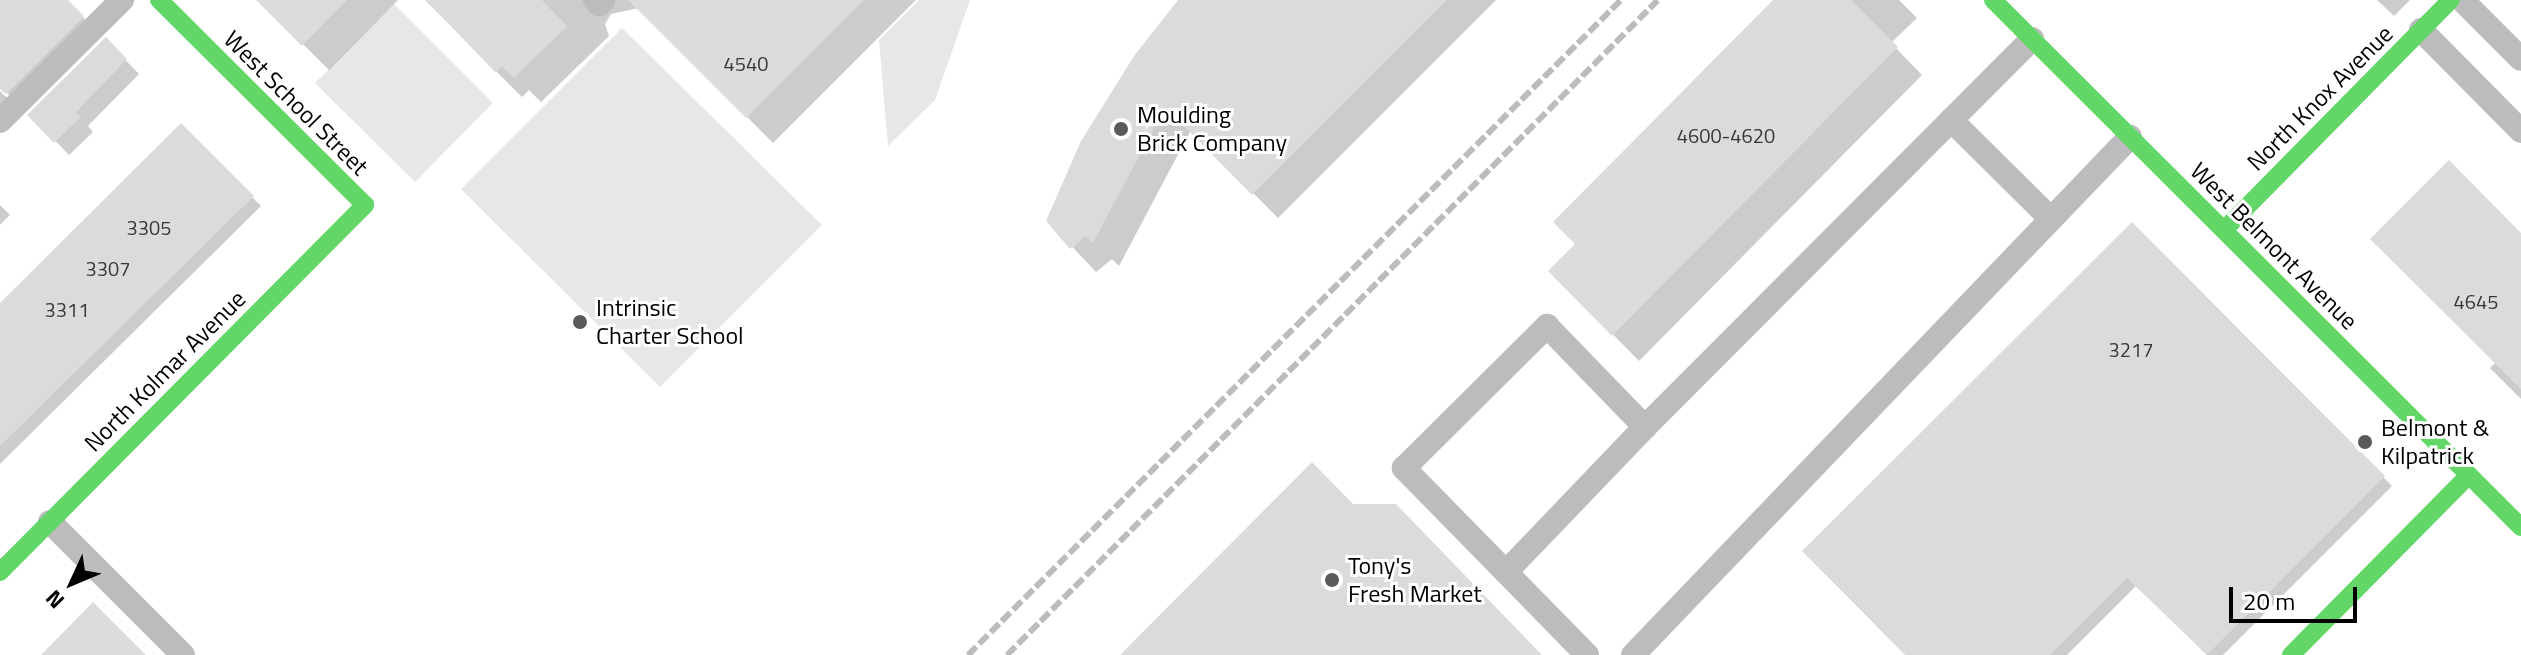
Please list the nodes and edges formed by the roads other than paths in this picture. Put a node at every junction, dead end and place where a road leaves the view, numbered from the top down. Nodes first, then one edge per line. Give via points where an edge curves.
1 (122, 0) edge
2 (159, 0) edge
3 (595, 0) edge
4 (603, 0) edge
5 (1993, 0) edge
6 (2451, 0) edge
7 (2462, 0) edge
8 (2421, 30) junction
9 (2032, 39) junction
10 (2521, 59) edge
11 (1951, 120) junction
12 (0, 121) edge
13 (2521, 131) edge
14 (2130, 137) junction
15 (365, 205) joint
16 (2051, 219) junction
17 (2224, 230) junction
18 (1645, 427) junction
19 (2469, 475) junction
20 (50, 522) junction
21 (2521, 527) edge
22 (0, 572) edge
23 (1506, 572) junction
24 (183, 655) edge
25 (1587, 655) edge
26 (1633, 655) edge
27 (2291, 655) edge

1 - 12 lane
2 - 15 street, West School Street
3 - 4 lane
5 - 9 street, West Belmont Avenue
6 - 8 street, North Knox Avenue
7 - 10 lane
8 - 13 lane
8 - 17 street, North Knox Avenue
9 - 11 lane
9 - 14 street, West Belmont Avenue
11 - 16 lane
11 - 18 lane
14 - 16 lane
14 - 17 street, West Belmont Avenue
15 - 20 street, North Kolmar Avenue
16 - 26 lane
17 - 19 street, West Belmont Avenue
18 - 23 lane
18 - 23 lane via 1547,326 1404,468
19 - 21 street, West Belmont Avenue
19 - 27 street
20 - 22 street, North Kolmar Avenue
20 - 24 lane
23 - 25 lane

